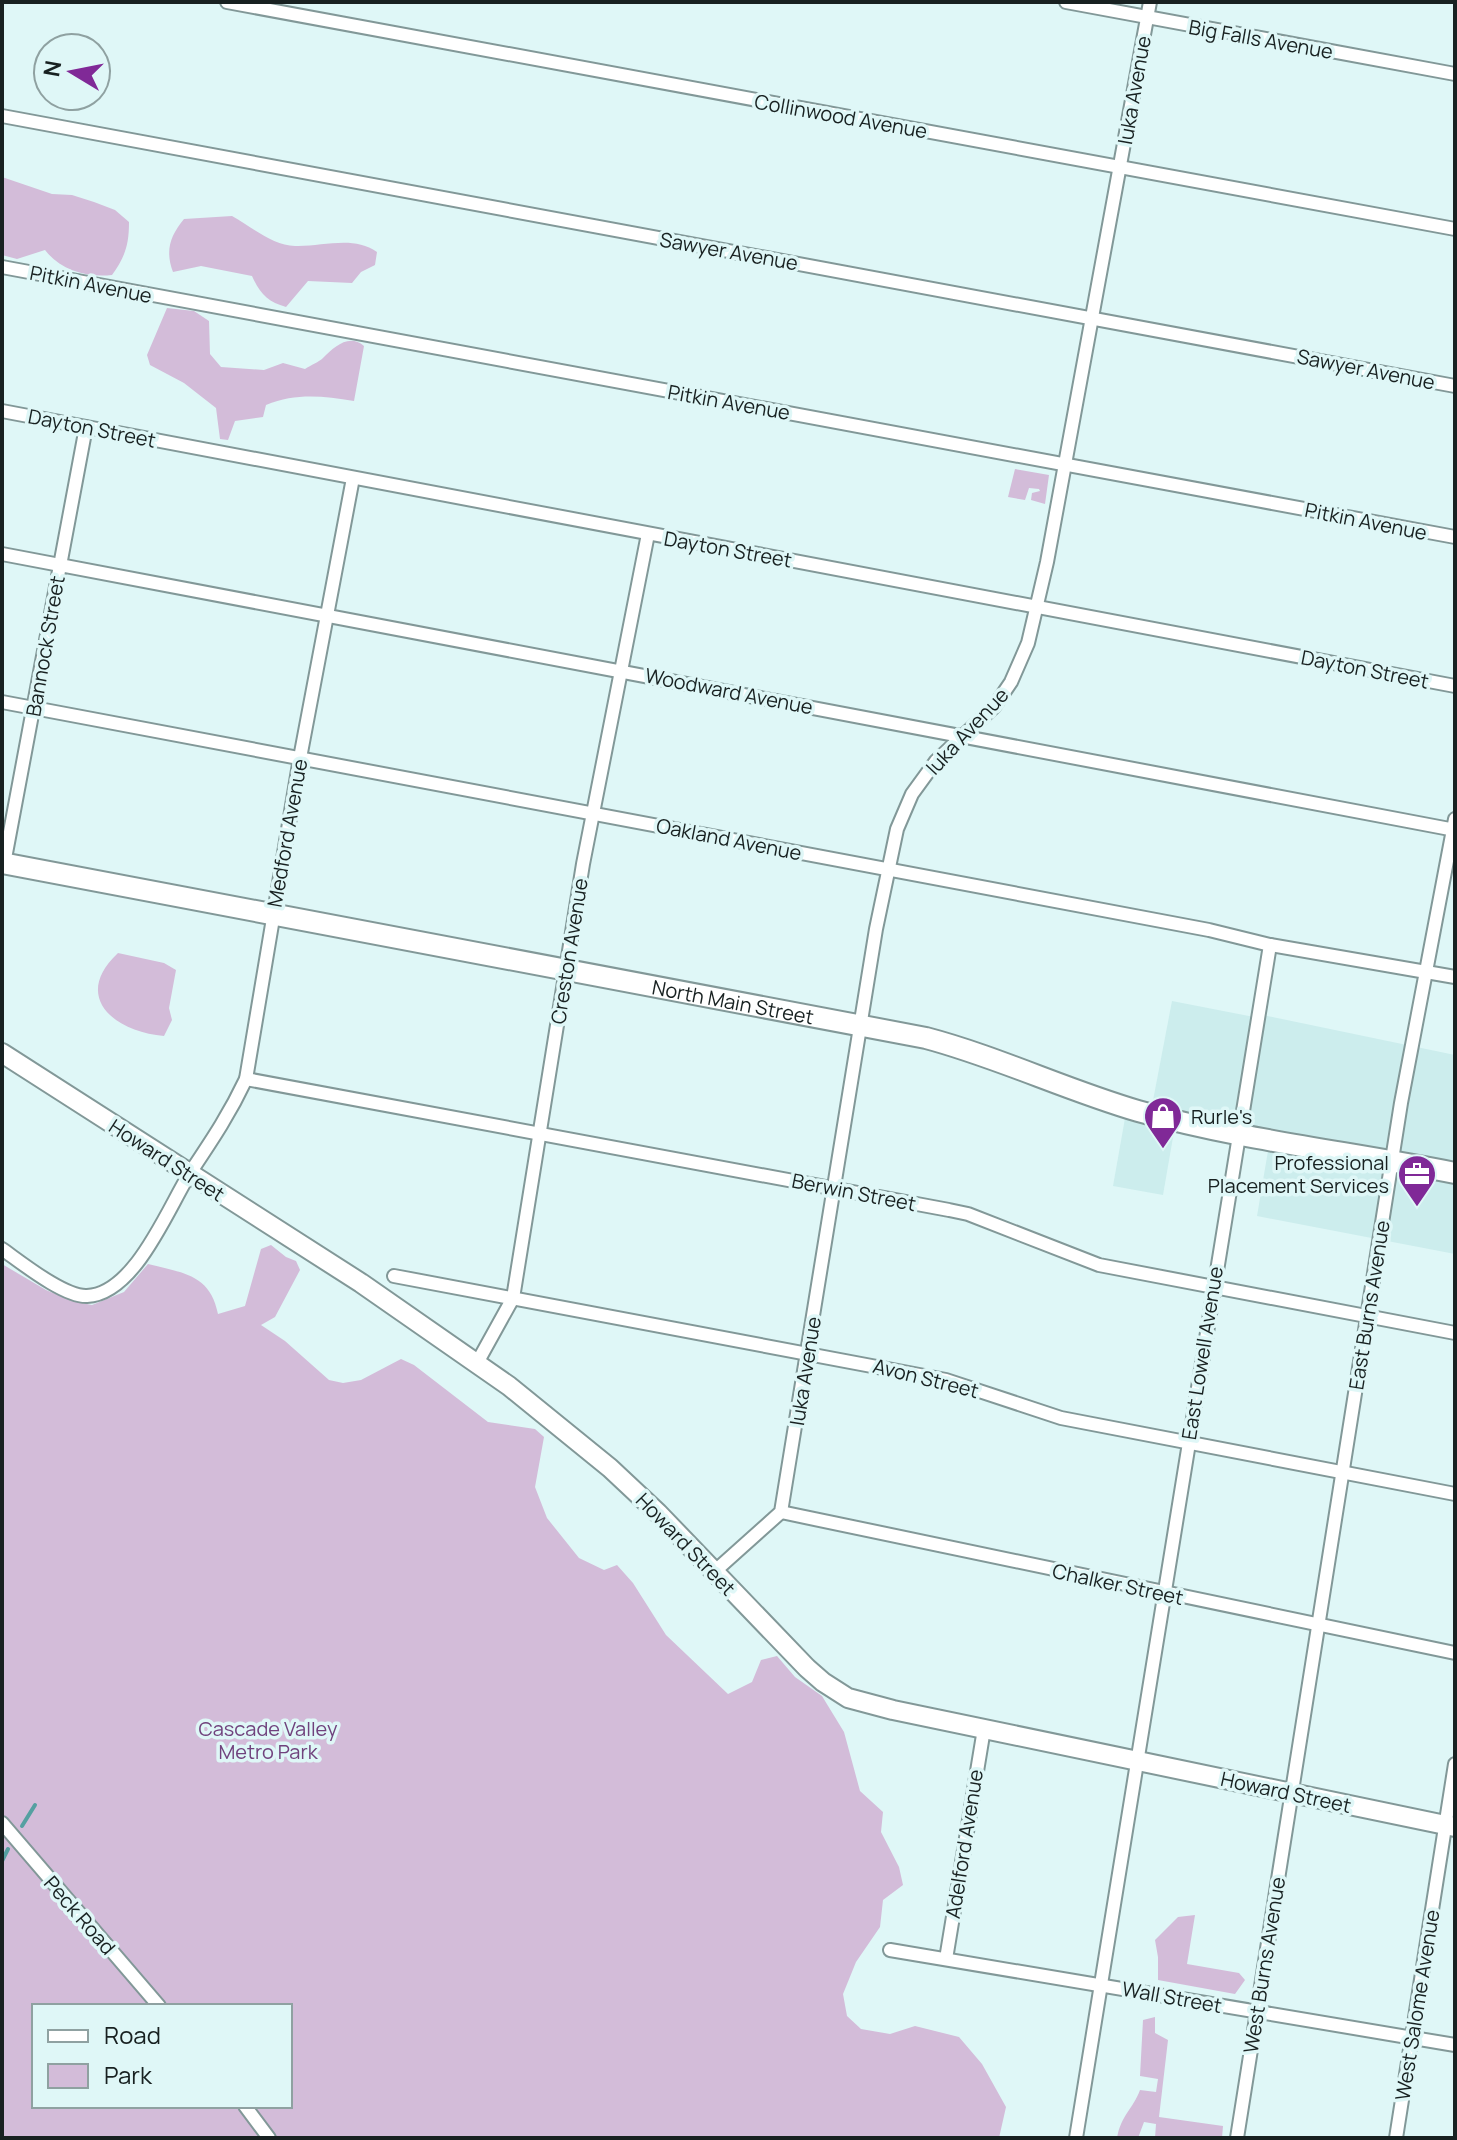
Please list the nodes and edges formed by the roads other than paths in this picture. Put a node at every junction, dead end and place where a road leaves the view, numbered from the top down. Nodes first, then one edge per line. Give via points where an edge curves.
1 (227, 2) edge
2 (1066, 2) edge
3 (1150, 2) edge
4 (1147, 18) junction
5 (1455, 74) edge
6 (2, 116) edge
7 (1119, 168) junction
8 (1455, 229) edge
9 (2, 267) edge
10 (1092, 318) junction
11 (1455, 386) edge
12 (2, 411) edge
13 (86, 427) junction
14 (1065, 465) junction
15 (353, 478) junction
16 (648, 534) junction
17 (1455, 537) edge
18 (2, 554) edge
19 (60, 565) junction
20 (1038, 606) junction
21 (326, 615) junction
22 (620, 670) junction
23 (1455, 686) edge
24 (2, 702) edge
25 (34, 708) junction
26 (964, 735) junction
27 (300, 758) junction
28 (593, 813) junction
29 (1454, 826) edge
30 (3, 864) edge
31 (887, 869) junction
32 (272, 915) junction
33 (1270, 945) junction
34 (566, 970) junction
35 (1426, 972) junction
36 (1455, 977) edge
37 (860, 1025) junction
38 (2, 1053) edge
39 (246, 1079) junction
40 (1238, 1132) junction
41 (540, 1133) junction
42 (1393, 1162) junction
43 (1455, 1173) edge
44 (189, 1175) junction
45 (833, 1189) junction
46 (2, 1249) edge
47 (394, 1276) dead end
48 (1212, 1288) junction
49 (513, 1298) junction
50 (1367, 1317) junction
51 (1455, 1333) edge
52 (807, 1353) junction
53 (477, 1363) junction
54 (1188, 1443) junction
55 (1342, 1472) junction
56 (1455, 1494) edge
57 (781, 1512) junction
58 (714, 1572) junction
59 (1163, 1594) junction
60 (1319, 1626) junction
61 (1455, 1653) edge
62 (984, 1729) junction
63 (1136, 1761) junction
64 (1455, 1764) edge
65 (1292, 1793) junction
66 (2, 1823) edge
67 (1450, 1826) edge
68 (890, 1950) dead end
69 (946, 1959) junction
70 (1102, 1985) junction
71 (157, 2004) edge
72 (1257, 2012) junction
73 (1411, 2038) junction
74 (1455, 2045) edge
75 (246, 2108) edge
76 (269, 2138) edge
77 (1076, 2138) edge
78 (1237, 2138) edge
79 (1396, 2138) edge

1 - 7 street, Collinwood Avenue
2 - 4 street, Big Falls Avenue
3 - 4 street, Iuka Avenue
4 - 5 street, Big Falls Avenue
4 - 7 street, Iuka Avenue
6 - 10 street, Sawyer Avenue
7 - 8 street, Collinwood Avenue
7 - 10 street, Iuka Avenue
9 - 14 street, Pitkin Avenue
10 - 11 street, Sawyer Avenue
10 - 14 street, Iuka Avenue
12 - 13 street, Dayton Street
13 - 15 street, Dayton Street
13 - 19 street, Bannock Street
14 - 17 street, Pitkin Avenue
14 - 20 street, Iuka Avenue
15 - 16 street, Dayton Street
15 - 21 street, Medford Avenue
16 - 20 street, Dayton Street
16 - 22 street, Creston Avenue
18 - 19 street, Woodward Avenue
19 - 21 street, Woodward Avenue
19 - 25 street, Bannock Street
20 - 23 street, Dayton Street
20 - 26 street, Iuka Avenue via 1011,682
21 - 22 street, Woodward Avenue
21 - 27 street, Medford Avenue
22 - 26 street, Woodward Avenue
22 - 28 street, Creston Avenue
24 - 25 street, Oakland Avenue
25 - 27 street, Oakland Avenue
25 - 30 street, Bannock Street
26 - 29 street, Woodward Avenue
26 - 31 street, Iuka Avenue via 912,794
27 - 28 street, Oakland Avenue
27 - 32 street, Medford Avenue
28 - 31 street, Oakland Avenue
28 - 34 street, Creston Avenue
29 - 35 street, East Burns Avenue
30 - 32 main road, North Main Street
31 - 33 street, Oakland Avenue
31 - 37 street, Iuka Avenue
32 - 34 main road, North Main Street
32 - 39 street, Medford Avenue
33 - 35 street, Oakland Avenue
33 - 40 street, East Lowell Avenue
34 - 37 main road, North Main Street
34 - 41 street, Creston Avenue
35 - 36 street, Oakland Avenue
35 - 42 street, East Burns Avenue
37 - 40 main road, North Main Street via 952,1045 1137,1110
37 - 45 street, Iuka Avenue
38 - 44 main road, Howard Street
39 - 41 street, Berwin Street
39 - 44 street, Medford Avenue
40 - 42 main road, North Main Street
40 - 48 street, East Lowell Avenue
41 - 45 street, Berwin Street
41 - 49 street, Creston Avenue
42 - 43 main road, North Main Street
42 - 50 street, East Burns Avenue
44 - 46 street, Medford Avenue via 132,1268 101,1293 82,1296 64,1290
44 - 53 main road, Howard Street
45 - 48 street, Berwin Street via 968,1214 1081,1260
45 - 52 street, Iuka Avenue
47 - 49 street, Avon Street
48 - 50 street, Berwin Street
48 - 54 street, East Lowell Avenue
49 - 52 street, Avon Street
49 - 53 street, Creston Avenue
50 - 51 street, Berwin Street
50 - 55 street, East Burns Avenue
52 - 54 street, Avon Street via 946,1380 1061,1418
52 - 57 street, Iuka Avenue
53 - 58 main road, Howard Street via 610,1468
54 - 55 street, Avon Street
54 - 59 street, East Lowell Avenue
55 - 56 street, Avon Street
55 - 60 street, East Burns Avenue
57 - 58 street
57 - 59 street, Chalker Street
58 - 62 main road, Howard Street via 831,1688 857,1701
59 - 60 street, Chalker Street
59 - 63 street, East Lowell Avenue
60 - 61 street, Chalker Street
60 - 65 street, East Burns Avenue
62 - 63 main road, Howard Street
62 - 69 street, Adelford Avenue
63 - 65 main road, Howard Street
63 - 70 street, East Lowell Avenue
64 - 67 street, West Salome Avenue
65 - 67 main road, Howard Street
65 - 72 street, West Burns Avenue
66 - 71 street, Peck Road
67 - 73 street, West Salome Avenue
68 - 69 street, Wall Street
69 - 70 street, Wall Street
70 - 72 street, Wall Street
70 - 77 street, East Lowell Avenue
72 - 73 street, Wall Street
72 - 78 street, West Burns Avenue
73 - 74 street, Wall Street
73 - 79 street, West Salome Avenue
75 - 76 street

